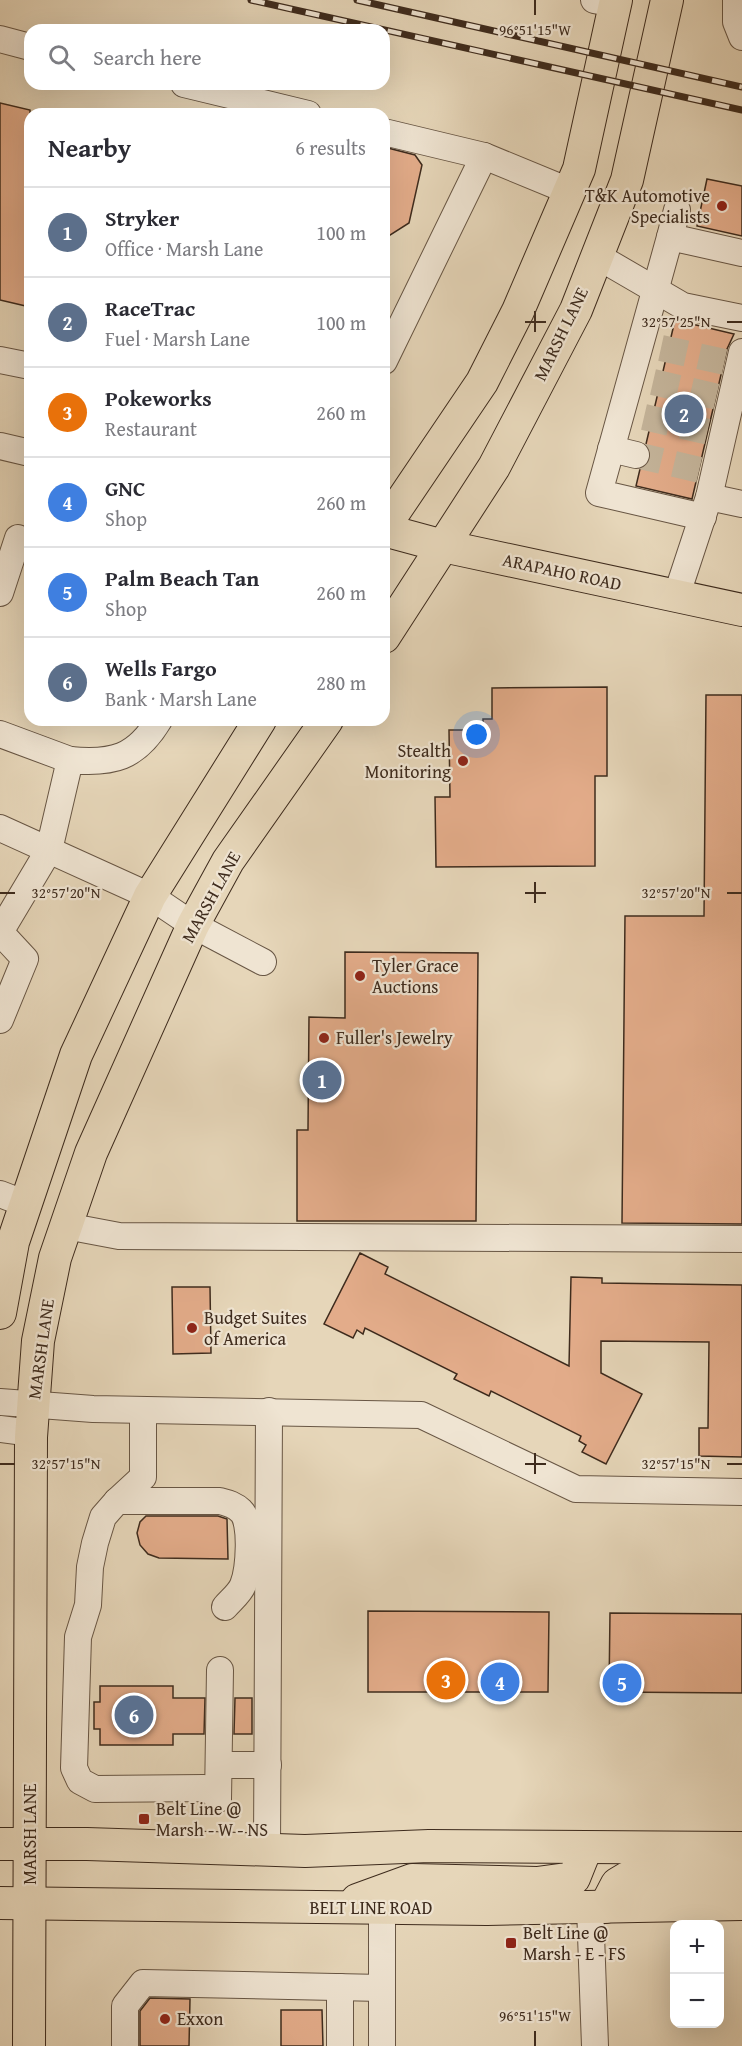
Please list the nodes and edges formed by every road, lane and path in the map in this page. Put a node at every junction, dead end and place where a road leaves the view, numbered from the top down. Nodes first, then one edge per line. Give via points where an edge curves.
1 (667, 0) edge
2 (736, 0) edge
3 (609, 1) edge
4 (742, 37) edge
5 (0, 39) edge
6 (24, 45) edge
7 (209, 90) edge
8 (283, 108) edge
9 (390, 133) edge
10 (484, 156) junction
11 (569, 191) junction
12 (677, 210) dead end
13 (669, 237) junction
14 (742, 253) edge
15 (597, 256) junction
16 (654, 290) junction
17 (742, 318) edge
18 (390, 349) edge
19 (736, 359) edge
20 (0, 360) edge
21 (24, 365) edge
22 (0, 446) edge
23 (611, 450) junction
24 (24, 452) edge
25 (636, 455) tunnel mouth
26 (707, 489) junction
27 (742, 504) edge
28 (390, 519) edge
29 (390, 530) edge
30 (16, 538) edge
31 (443, 546) junction
32 (0, 593) edge
33 (676, 597) junction
34 (742, 610) edge
35 (390, 628) edge
36 (156, 726) edge
37 (256, 726) edge
38 (323, 726) edge
39 (0, 734) edge
40 (70, 760) junction
41 (0, 828) edge
42 (49, 850) junction
43 (150, 896) junction
44 (193, 925) junction
45 (263, 962) dead end
46 (0, 1020) edge
47 (13, 1199) edge
48 (66, 1226) junction
49 (742, 1239) edge
50 (0, 1313) edge
51 (0, 1402) edge
52 (143, 1410) junction
53 (269, 1411) junction
54 (33, 1419) junction
55 (0, 1430) edge
56 (742, 1492) edge
57 (117, 1501) junction
58 (225, 1606) dead end
59 (220, 1670) dead end
60 (219, 1765) junction
61 (268, 1765) junction
62 (15, 1844) edge
63 (586, 1848) junction
64 (742, 1848) edge
65 (267, 1850) junction
66 (742, 1876) edge
67 (15, 1903) edge
68 (742, 1904) edge
69 (598, 1907) junction
70 (336, 1908) junction
71 (382, 1908) junction
72 (340, 1987) junction
73 (382, 1988) junction
74 (124, 2045) edge
75 (29, 2046) edge
76 (340, 2046) edge
77 (382, 2046) edge
78 (596, 2046) edge

1 - 15 main road, MARSH LANE via 627,180
2 - 4 street via 736,22
3 - 11 main road via 579,169
5 - 6 street
7 - 8 street
9 - 10 street
10 - 11 street
10 - 18 street
11 - 28 main road via 482,382
12 - 13 street
13 - 14 street
13 - 16 street
15 - 16 street
15 - 31 main road, MARSH LANE via 576,310 494,467
16 - 17 street via 683,306
16 - 23 street via 650,345 632,415
19 - 26 street via 716,433
20 - 21 street
22 - 24 street
23 - 25 street
23 - 26 street via 599,493
26 - 27 street
26 - 33 street
29 - 31 main road, ARAPAHO ROAD
30 - 32 street
31 - 33 main road, ARAPAHO ROAD
31 - 35 main road, MARSH LANE
33 - 34 main road, ARAPAHO ROAD
36 - 40 street via 134,751 117,759 101,763
37 - 43 main road
38 - 44 main road, MARSH LANE via 228,861
39 - 40 street
40 - 42 street
41 - 42 street
42 - 43 street
42 - 46 street via 0,932 25,959
43 - 44 street
43 - 47 main road
44 - 45 street
44 - 48 main road, MARSH LANE via 91,1153
47 - 50 main road via 13,1242
48 - 49 street via 130,1236
48 - 54 main road, MARSH LANE via 38,1341
51 - 54 street
52 - 53 street
52 - 54 street
52 - 57 street via 143,1478
53 - 56 street via 421,1415 576,1489
53 - 61 street
54 - 55 street
54 - 62 main road, MARSH LANE
57 - 58 street via 220,1501 243,1512 248,1528 248,1563 243,1587
57 - 60 street via 103,1517 95,1543 88,1605 78,1637 74,1768 80,1781 95,1789 204,1788 218,1799
59 - 60 street
60 - 61 street
61 - 65 street
62 - 65 main road
62 - 67 main road, MARSH LANE
63 - 64 main road
63 - 65 main road
63 - 70 main road via 574,1878 537,1883 412,1880
66 - 69 main road via 627,1878
67 - 70 main road, BELT LINE ROAD
67 - 75 main road, MARSH LANE
68 - 69 main road, BELT LINE ROAD
69 - 71 main road, BELT LINE ROAD
69 - 78 street
70 - 71 main road, BELT LINE ROAD
71 - 73 street
72 - 73 street
72 - 74 street via 143,1983 125,2006
72 - 76 street
73 - 77 street

